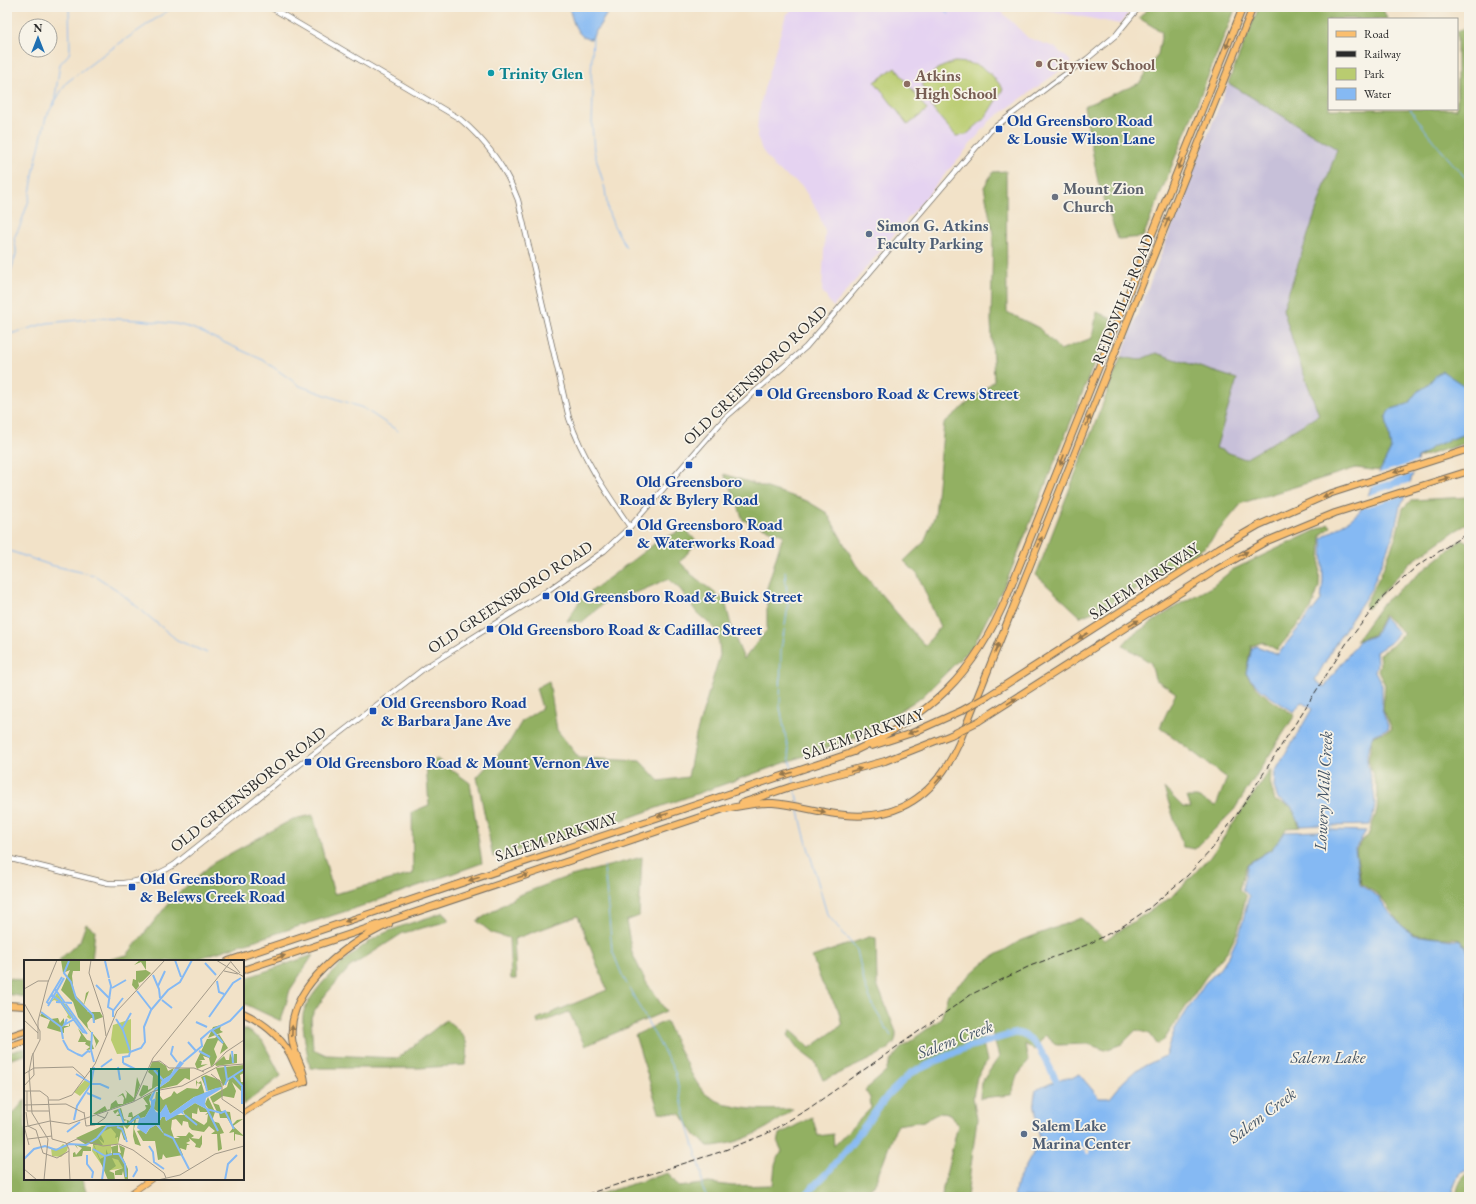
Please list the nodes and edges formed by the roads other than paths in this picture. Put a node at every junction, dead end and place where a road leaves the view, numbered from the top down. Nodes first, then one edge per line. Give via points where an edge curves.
1 (270, 7) edge
2 (1139, 7) edge
3 (1243, 7) edge
4 (1253, 7) edge
5 (1469, 449) edge
6 (1469, 471) edge
7 (630, 527) junction
8 (850, 753) junction
9 (725, 809) junction
10 (7, 858) edge
11 (407, 915) junction
12 (231, 960) edge
13 (244, 970) edge
14 (7, 1005) edge
15 (24, 1006) edge
16 (244, 1014) edge
17 (24, 1031) edge
18 (7, 1037) edge
19 (24, 1041) edge
20 (7, 1047) edge
21 (305, 1082) junction
22 (244, 1112) edge
23 (149, 1180) edge
24 (126, 1197) edge

1 - 7 street via 460,119 475,132 500,162 511,180 518,200 569,418 594,473
2 - 7 street, OLD GREENSBORO ROAD via 1116,35 997,125 806,347 725,418
3 -> 8 highway, REIDSVILLE ROAD via 992,631 960,677 933,704 889,734
9 -> 4 highway, REIDSVILLE ROAD via 766,803 842,815 870,816 897,809 922,794 943,774 955,752
5 -> 8 highway, SALEM PARKWAY, bridge via 1301,505 1246,532 988,696 912,733
9 -> 6 highway, SALEM PARKWAY, bridge via 770,793 885,761 951,735 979,721 1241,555 1294,528 1352,507
7 - 10 street, OLD GREENSBORO ROAD via 604,551 576,571 426,667 158,875 137,882 108,883
8 -> 12 highway, SALEM PARKWAY
11 -> 9 highway, SALEM PARKWAY
13 -> 11 highway, SALEM PARKWAY
21 -> 11 highway via 305,1075 294,1050 292,1032 295,1013 304,992 323,970 349,947 377,929
14 - 15 highway
16 - 21 highway via 260,1022 277,1037 287,1049
17 - 18 highway
19 - 20 highway
21 - 22 main road via 271,1096
23 - 24 main road

